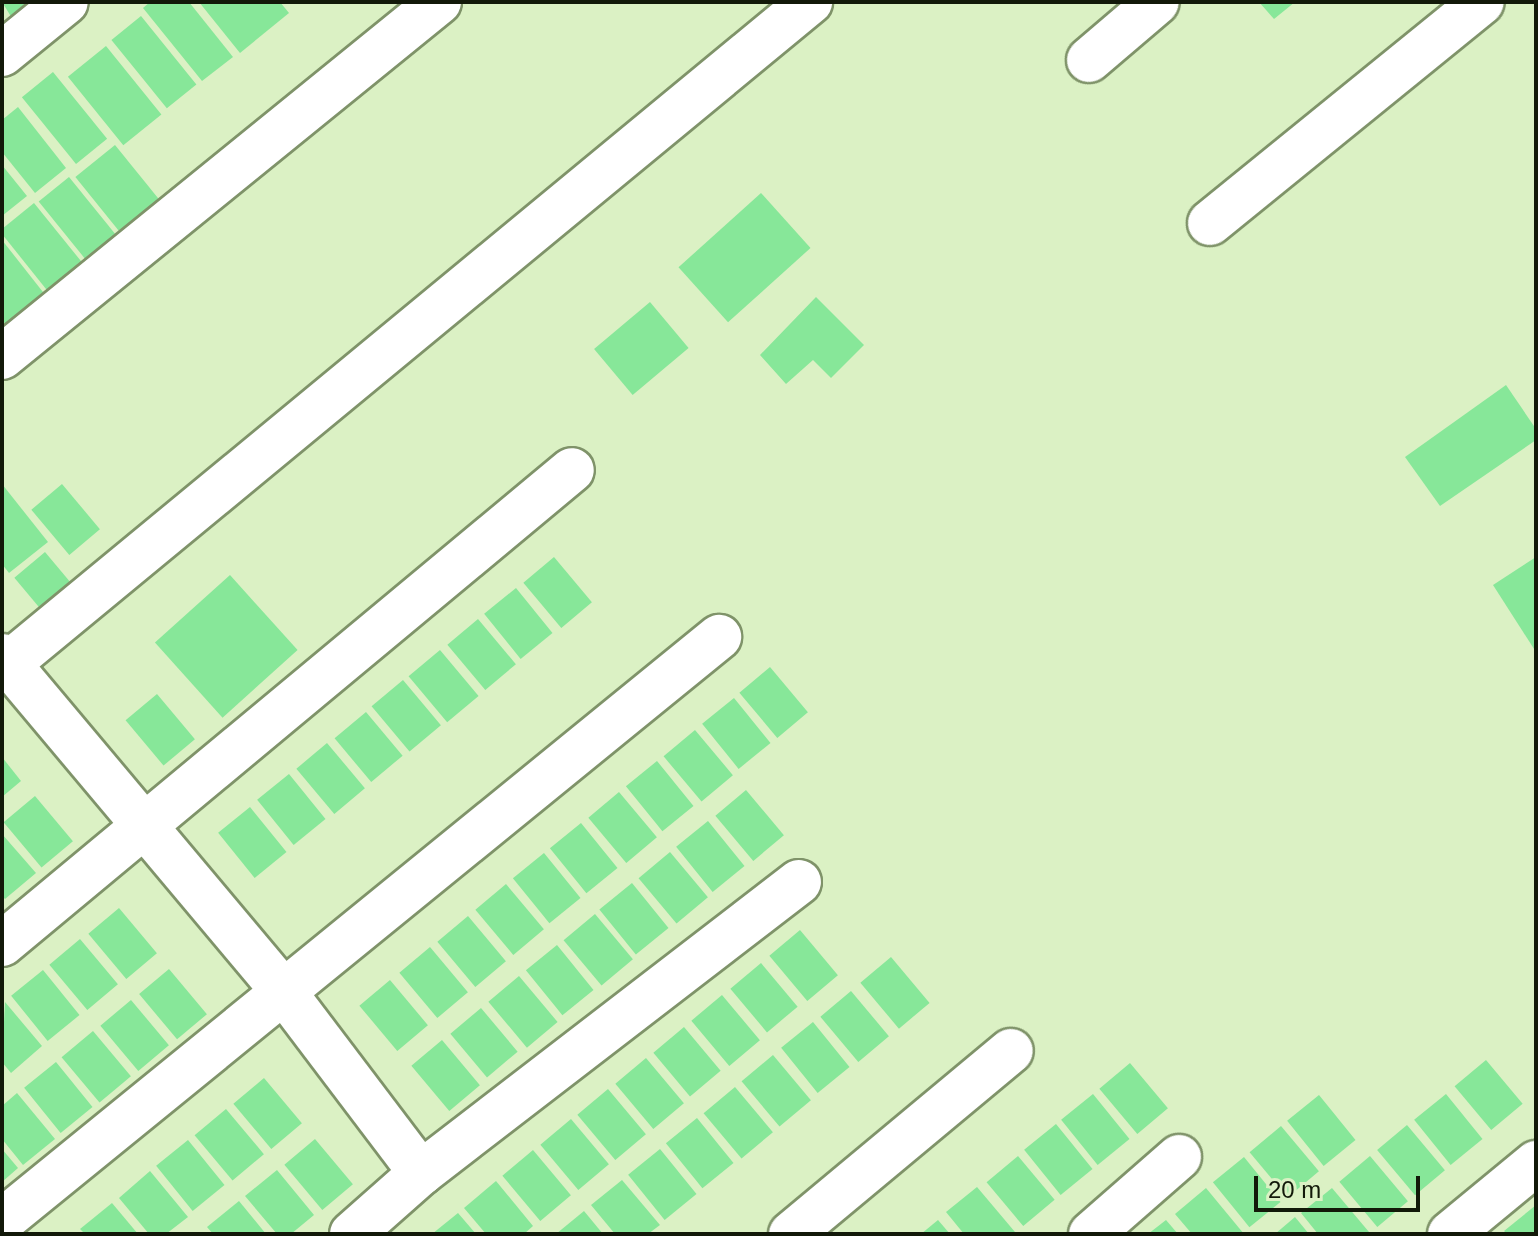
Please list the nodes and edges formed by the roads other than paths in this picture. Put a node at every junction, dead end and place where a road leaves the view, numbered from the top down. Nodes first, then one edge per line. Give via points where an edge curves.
1 (66, 2) edge
2 (439, 2) edge
3 (810, 2) edge
4 (1157, 2) edge
5 (1482, 2) edge
6 (2, 54) edge
7 (1089, 60) dead end
8 (1210, 223) dead end
9 (2, 357) edge
10 (572, 470) dead end
11 (719, 637) dead end
12 (4, 663) edge
13 (141, 827) junction
14 (799, 882) dead end
15 (2, 944) edge
16 (284, 992) junction
17 (1011, 1051) dead end
18 (1179, 1157) dead end
19 (1536, 1163) edge
20 (421, 1173) junction
21 (2, 1221) edge
22 (352, 1234) edge
23 (791, 1234) edge
24 (1091, 1234) edge
25 (1450, 1234) edge

1 - 6 street
2 - 9 street
3 - 12 street
4 - 7 street
5 - 8 street
10 - 13 street
11 - 16 street
12 - 13 street
13 - 15 street
13 - 16 street
14 - 20 street
16 - 20 street
16 - 21 street
17 - 23 street
18 - 24 street
19 - 25 street
20 - 22 street

